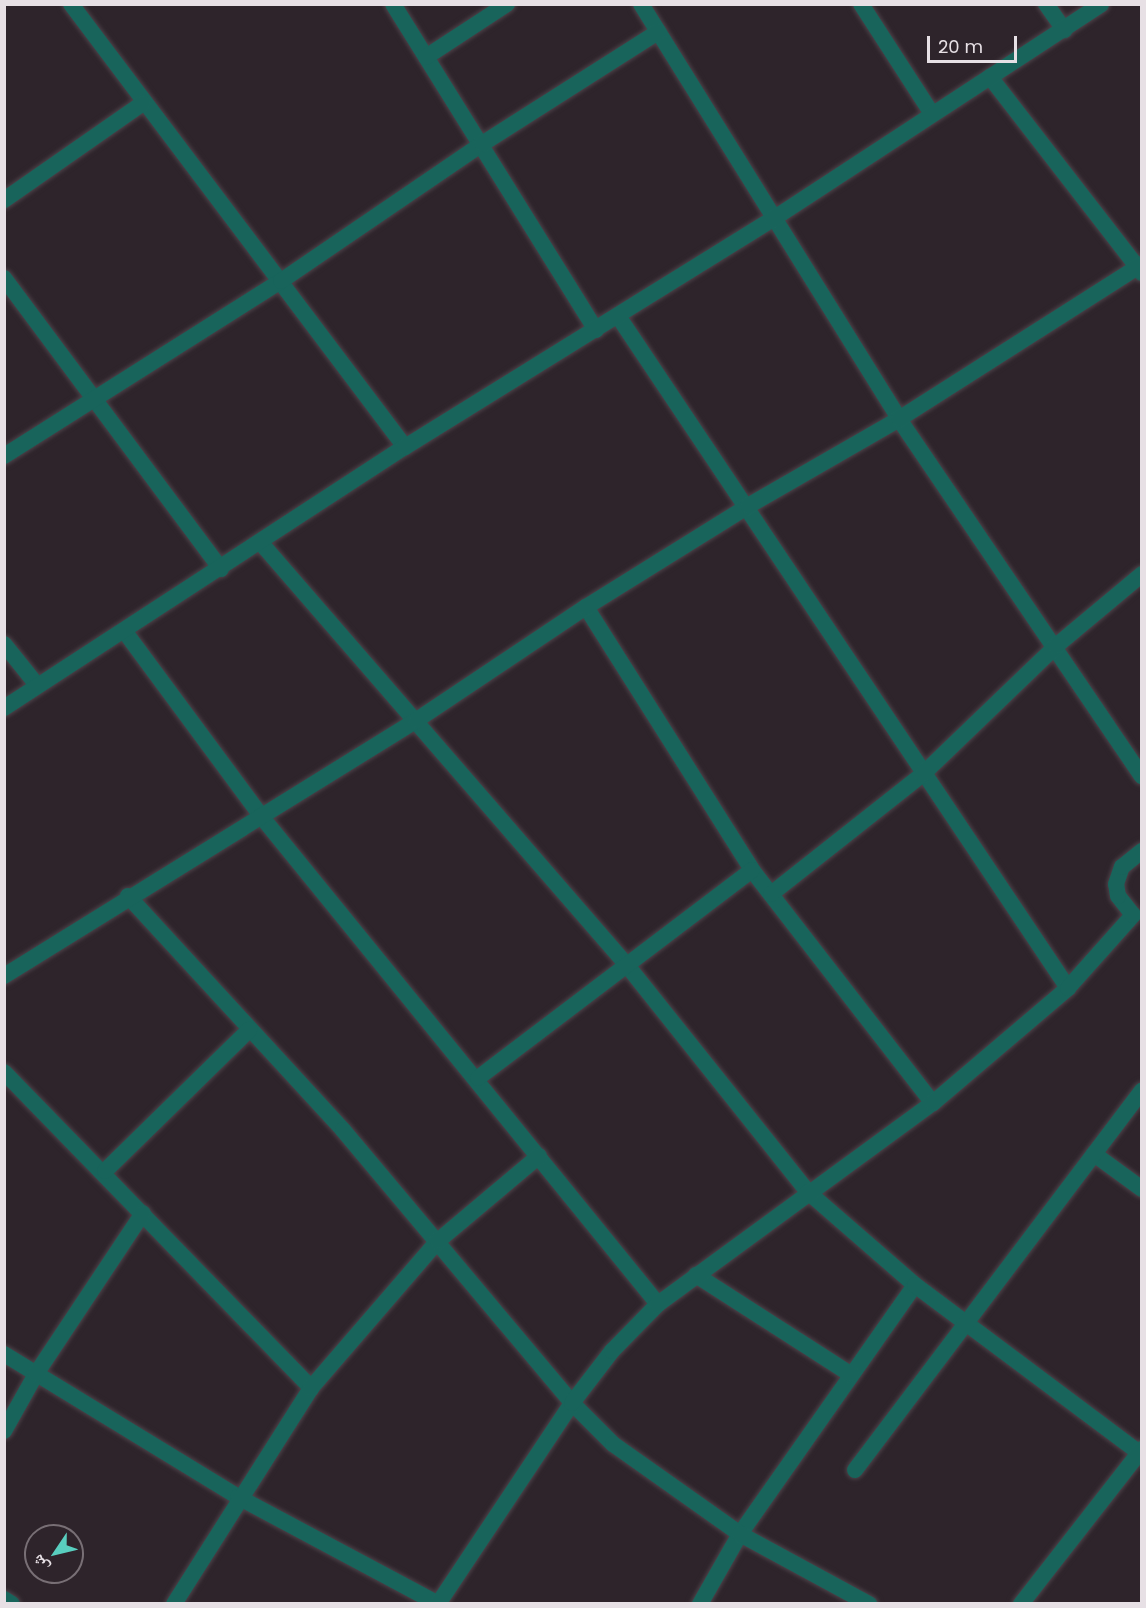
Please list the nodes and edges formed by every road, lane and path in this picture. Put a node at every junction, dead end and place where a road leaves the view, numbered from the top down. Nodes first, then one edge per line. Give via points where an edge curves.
1 (71, 4) edge
2 (393, 4) edge
3 (507, 4) edge
4 (641, 4) edge
5 (861, 4) edge
6 (1046, 4) edge
7 (1101, 4) edge
8 (1064, 30) junction
9 (658, 32) junction
10 (426, 57) junction
11 (990, 77) junction
12 (143, 103) junction
13 (932, 112) junction
14 (482, 144) junction
15 (4, 200) edge
16 (772, 219) junction
17 (1140, 268) edge
18 (4, 278) edge
19 (281, 281) junction
20 (618, 316) junction
21 (596, 330) junction
22 (93, 397) junction
23 (899, 419) junction
24 (405, 447) junction
25 (4, 456) edge
26 (748, 506) junction
27 (261, 543) junction
28 (221, 568) junction
29 (1142, 574) edge
30 (586, 607) junction
31 (125, 632) junction
32 (4, 644) edge
33 (1056, 646) junction
34 (37, 685) junction
35 (4, 708) edge
36 (417, 720) junction
37 (923, 774) junction
38 (1142, 776) edge
39 (261, 816) junction
40 (1142, 851) edge
41 (752, 870) junction
42 (771, 894) junction
43 (128, 896) junction
44 (1137, 918) edge
45 (626, 964) junction
46 (4, 976) edge
47 (1068, 988) junction
48 (249, 1030) junction
49 (4, 1072) edge
50 (478, 1078) junction
51 (1142, 1090) edge
52 (933, 1103) junction
53 (1094, 1155) junction
54 (539, 1156) junction
55 (105, 1171) junction
56 (1142, 1189) edge
57 (808, 1192) junction
58 (143, 1213) junction
59 (438, 1241) junction
60 (696, 1275) junction
61 (915, 1285) junction
62 (658, 1304) junction
63 (968, 1323) junction
64 (4, 1354) edge
65 (36, 1374) junction
66 (850, 1374) junction
67 (311, 1388) junction
68 (572, 1403) junction
69 (4, 1431) edge
70 (1141, 1452) edge
71 (855, 1470) dead end
72 (238, 1497) junction
73 (740, 1534) junction
74 (4, 1599) edge
75 (12, 1604) edge
76 (174, 1604) edge
77 (438, 1604) edge
78 (700, 1604) edge
79 (869, 1604) edge
80 (1021, 1604) edge

1 - 12 street
2 - 10 street
3 - 10 street
4 - 9 street
5 - 13 street
6 - 8 street
7 - 8 street
8 - 11 street
9 - 14 street
9 - 16 street
10 - 14 street
11 - 13 street
11 - 17 street
12 - 15 street
12 - 19 street
13 - 16 street
14 - 19 street
14 - 21 street
16 - 20 street
16 - 23 street
17 - 23 street
18 - 22 street
19 - 22 street
19 - 24 street
20 - 21 street
20 - 26 street
21 - 24 street
22 - 25 street
22 - 28 street
23 - 26 street
23 - 33 street
24 - 27 street
26 - 30 street
26 - 37 street
27 - 28 street
27 - 36 street
28 - 31 street
29 - 33 street
30 - 36 street
30 - 41 street
31 - 34 street
31 - 39 street
32 - 34 street
33 - 37 street
33 - 38 street
34 - 35 street
36 - 39 street
36 - 45 street
37 - 42 street
37 - 47 street
39 - 43 street
39 - 50 street
40 - 44 street via 1122,867 1116,884 1118,896
41 - 42 street
41 - 45 street
42 - 52 street
43 - 46 street
43 - 48 street
44 - 47 street
45 - 50 street
45 - 57 street
47 - 52 street
48 - 55 street
48 - 59 street via 343,1130
49 - 55 street
50 - 54 street
51 - 53 street
52 - 57 street
53 - 56 street
53 - 63 street
54 - 59 street
54 - 62 street
55 - 58 street
57 - 60 street
57 - 61 street
58 - 65 street
58 - 67 street
59 - 67 street
59 - 68 street
60 - 62 street
60 - 66 street
61 - 63 street
61 - 66 street
62 - 68 street via 612,1351
63 - 70 street
63 - 71 street
64 - 65 street
65 - 69 street
65 - 72 street
66 - 73 street
67 - 72 street
68 - 73 street via 613,1444
68 - 77 street
70 - 80 street
72 - 76 street
72 - 77 street
73 - 78 street
73 - 79 street
74 - 75 street

